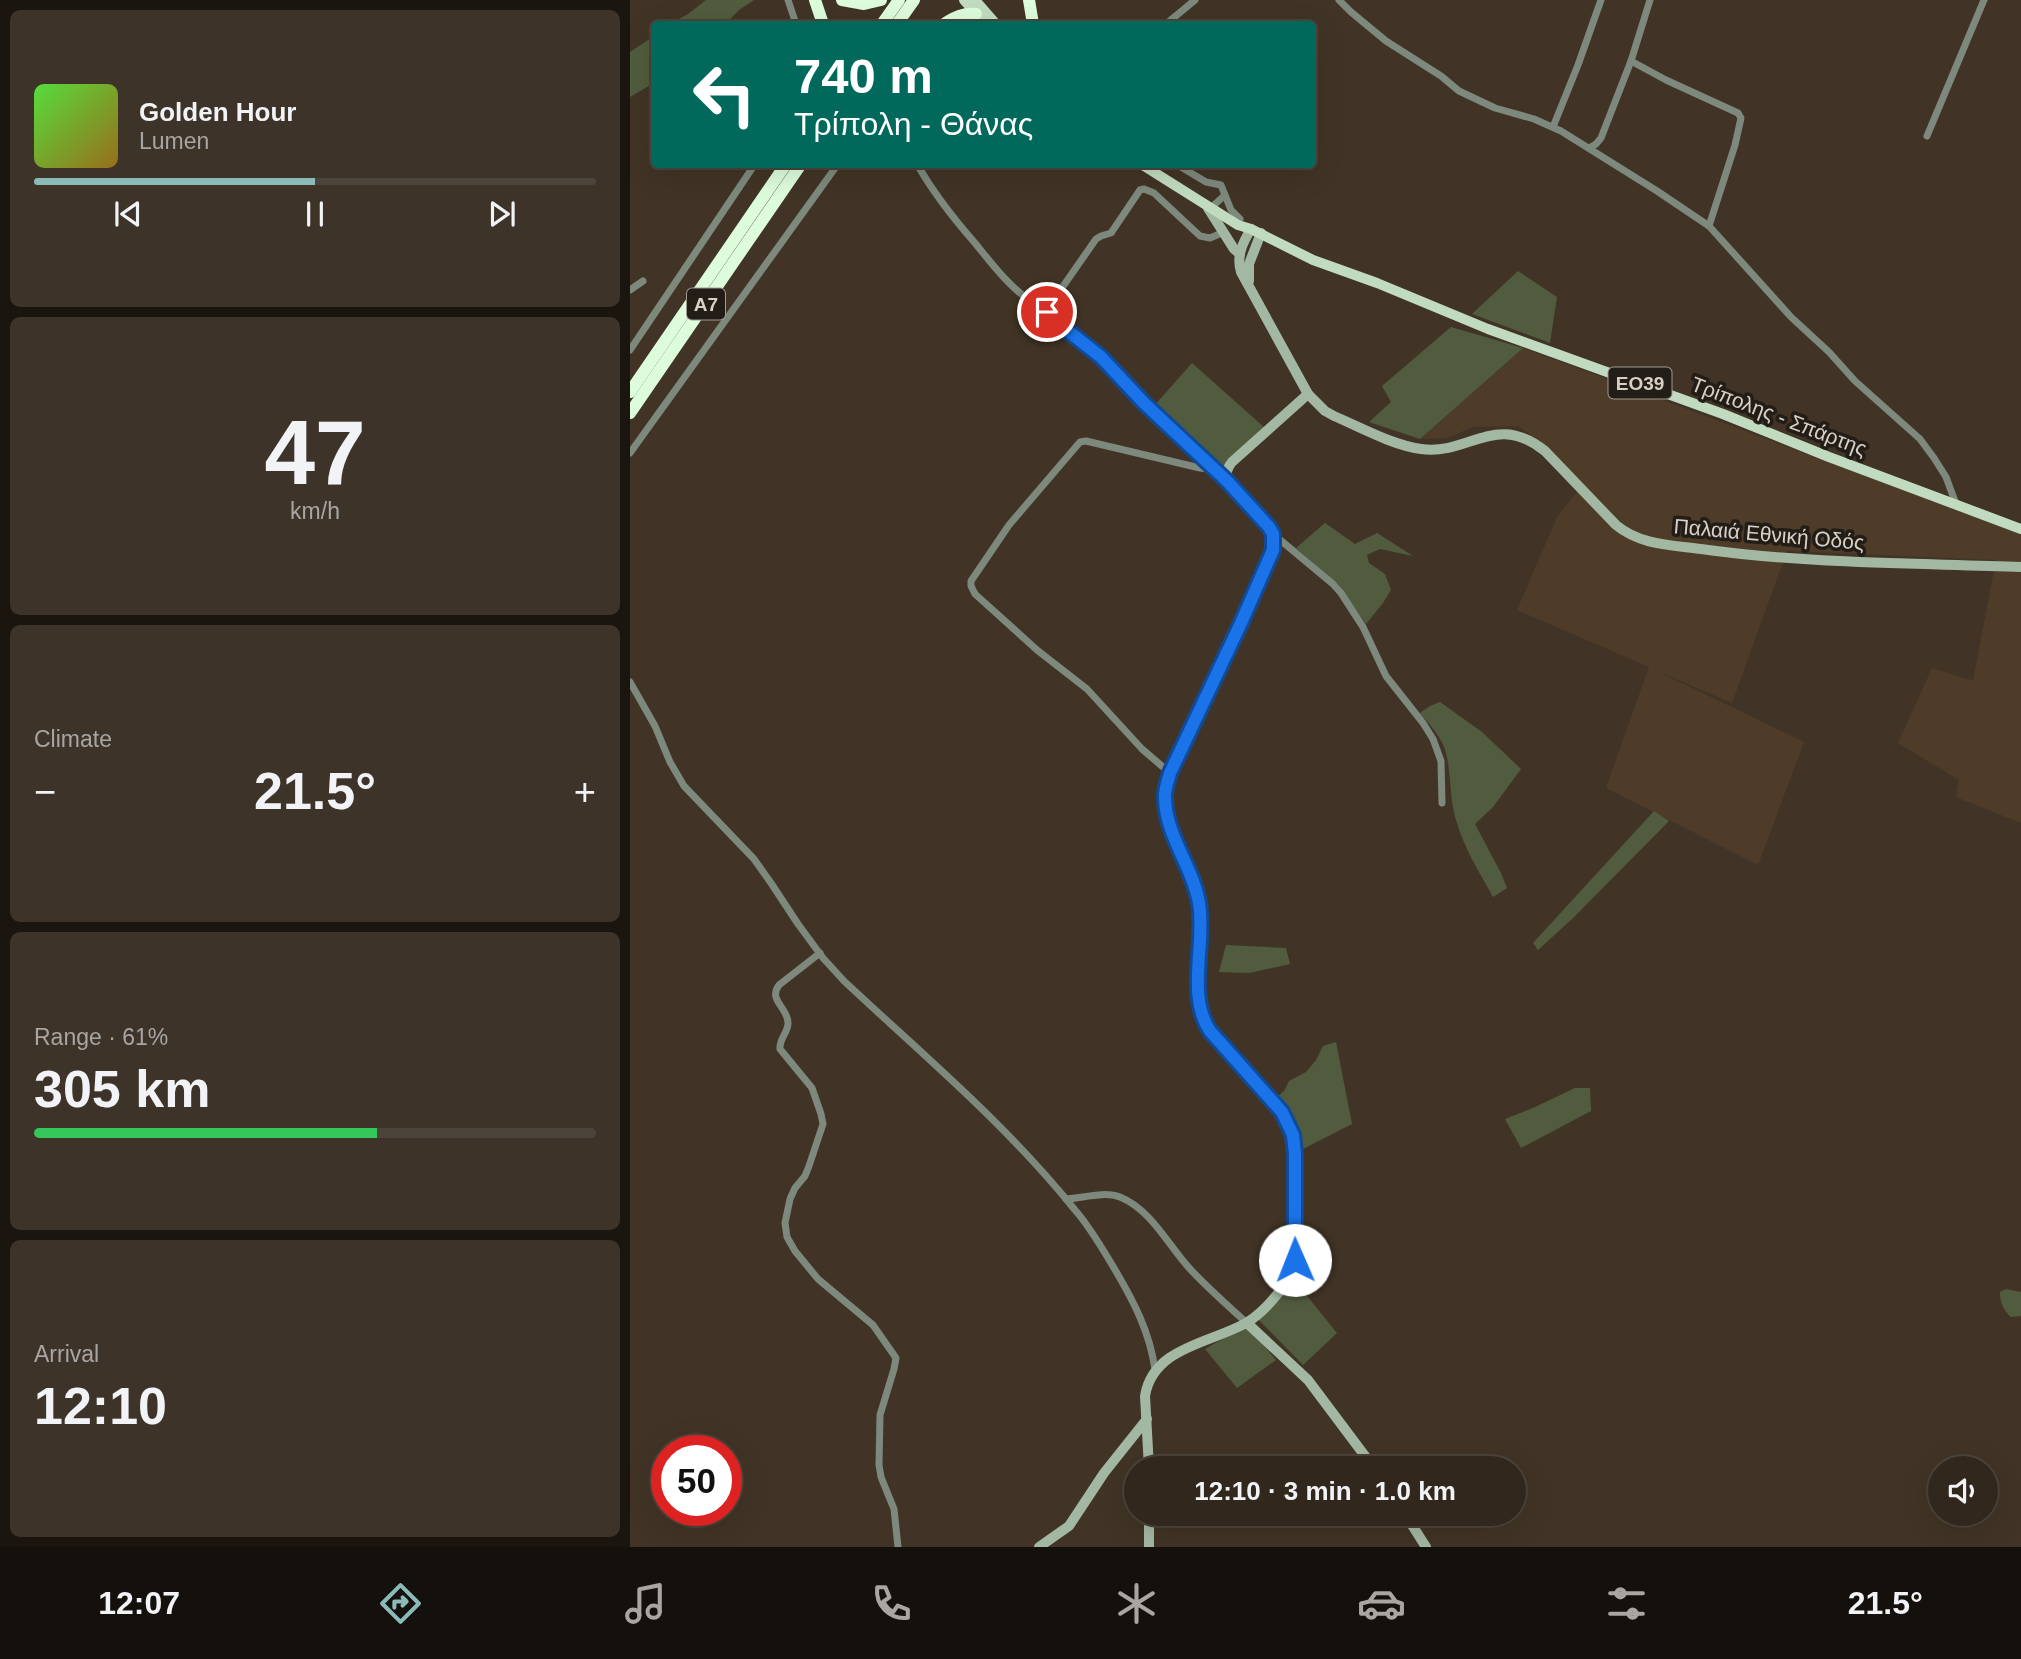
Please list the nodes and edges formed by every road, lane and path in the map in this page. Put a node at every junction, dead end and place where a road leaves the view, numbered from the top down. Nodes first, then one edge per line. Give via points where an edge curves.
1 (788, 0) edge
2 (815, 0) edge
3 (842, 0) edge
4 (881, 0) edge
5 (899, 0) edge
6 (914, 0) edge
7 (964, 0) edge
8 (975, 0) edge
9 (1028, 0) edge
10 (1195, 0) edge
11 (1339, 0) edge
12 (1601, 0) edge
13 (1984, 0) edge
14 (1647, 1) edge
15 (976, 14) junction
16 (795, 21) edge
17 (822, 21) edge
18 (884, 21) edge
19 (899, 21) edge
20 (950, 21) edge
21 (983, 21) edge
22 (993, 21) edge
23 (1032, 21) edge
24 (1170, 21) edge
25 (1630, 61) junction
26 (1553, 127) junction
27 (1927, 136) dead end
28 (1589, 148) junction
29 (752, 168) edge
30 (783, 168) edge
31 (798, 168) edge
32 (804, 168) edge
33 (835, 168) edge
34 (919, 168) edge
35 (1148, 168) edge
36 (1158, 168) edge
37 (1183, 168) edge
38 (781, 194) junction
39 (1225, 195) junction
40 (1211, 206) junction
41 (1240, 219) junction
42 (1709, 226) junction
43 (1256, 231) junction
44 (1224, 232) junction
45 (1253, 250) junction
46 (1240, 254) junction
47 (643, 281) dead end
48 (1250, 285) junction
49 (630, 290) edge
50 (1046, 310) junction
51 (630, 350) edge
52 (630, 392) edge
53 (1308, 394) junction
54 (630, 413) edge
55 (630, 453) edge
56 (1215, 470) junction
57 (1227, 481) junction
58 (1956, 504) junction
59 (2021, 529) edge
60 (1273, 534) junction
61 (2021, 567) edge
62 (630, 682) edge
63 (1170, 773) junction
64 (1442, 803) dead end
65 (820, 953) junction
66 (1066, 1199) junction
67 (1247, 1323) junction
68 (1155, 1370) junction
69 (1147, 1419) junction
70 (1149, 1456) edge
71 (1365, 1456) edge
72 (1149, 1526) edge
73 (1413, 1526) edge
74 (898, 1547) edge
75 (1039, 1547) edge
76 (1149, 1547) edge
77 (1426, 1547) edge

1 - 16 street
2 - 17 highway
3 - 4 highway via 863,4
5 - 18 highway
6 - 19 highway
7 - 15 main road
8 - 22 main road
9 - 23 highway
10 - 24 street
11 - 26 street via 1385,41 1459,90 1494,108
12 - 26 street
13 - 27 street
14 - 25 street
15 - 20 highway via 966,13
15 - 21 main road
25 - 28 street via 1601,138
25 - 42 street via 1741,118
26 - 28 street
28 - 42 street
29 - 51 street
30 - 52 highway, Α7
31 - 38 highway, Α7
32 - 38 highway
33 - 55 street
34 - 50 street via 933,192 1003,276
35 - 40 main road, Τρίπολης - Σπάρτης / ΕΟ39
36 - 40 main road, Τρίπολης - Σπάρτης / ΕΟ39
37 - 39 street via 1221,185
38 - 54 highway, Α7
39 - 40 street
39 - 41 street
40 - 41 main road, Τρίπολης - Σπάρτης / ΕΟ39
40 - 43 main road, Τρίπολης - Σπάρτης / ΕΟ39
40 - 44 main road, Παλαιά Εθνική Οδός
41 - 43 main road, Τρίπολης - Σπάρτης / ΕΟ39
42 - 58 street via 1854,381 1920,439 1946,477
43 - 45 main road
43 - 46 main road
43 - 58 main road, Τρίπολης - Σπάρτης / ΕΟ39 via 1323,264 1488,329
44 - 46 main road, Παλαιά Εθνική Οδός
44 - 50 street via 1210,239 1200,236 1154,193 1140,190 1111,233 1096,239
45 - 46 main road
45 - 48 main road
46 - 48 main road, Παλαιά Εθνική Οδός via 1239,266
47 - 49 street
48 - 53 main road, Παλαιά Εθνική Οδός
50 - 56 street via 1101,357
53 - 57 main road via 1232,463
53 - 61 main road, Παλαιά Εθνική Οδός via 1334,416 1419,449 1436,450 1504,434 1533,441 1616,525 1644,541 1751,556
56 - 57 street
56 - 63 street via 1080,442 1009,525 971,581 975,594 1087,690
57 - 60 main road
58 - 59 main road, Τρίπολης - Σπάρτης / ΕΟ39
60 - 63 main road via 1267,564
60 - 64 street via 1342,593 1386,676 1429,731 1441,761
62 - 65 street via 684,786 754,859
63 - 67 main road via 1167,816 1199,902 1201,1015 1282,1112 1294,1144 1294,1266 1274,1298
65 - 66 street via 844,981 998,1124
65 - 74 street via 779,985 775,994 788,1022 780,1049 812,1088 822,1124 810,1166 791,1195 785,1229 789,1243 814,1274 873,1325 895,1358 880,1415 879,1465 894,1509
66 - 67 street via 1110,1195 1137,1208 1191,1270
66 - 68 street via 1125,1286 1149,1340
67 - 68 main road via 1184,1349
67 - 71 main road via 1308,1380
68 - 69 main road via 1146,1387
69 - 70 main road
69 - 75 main road via 1069,1526
72 - 76 main road
73 - 77 main road

